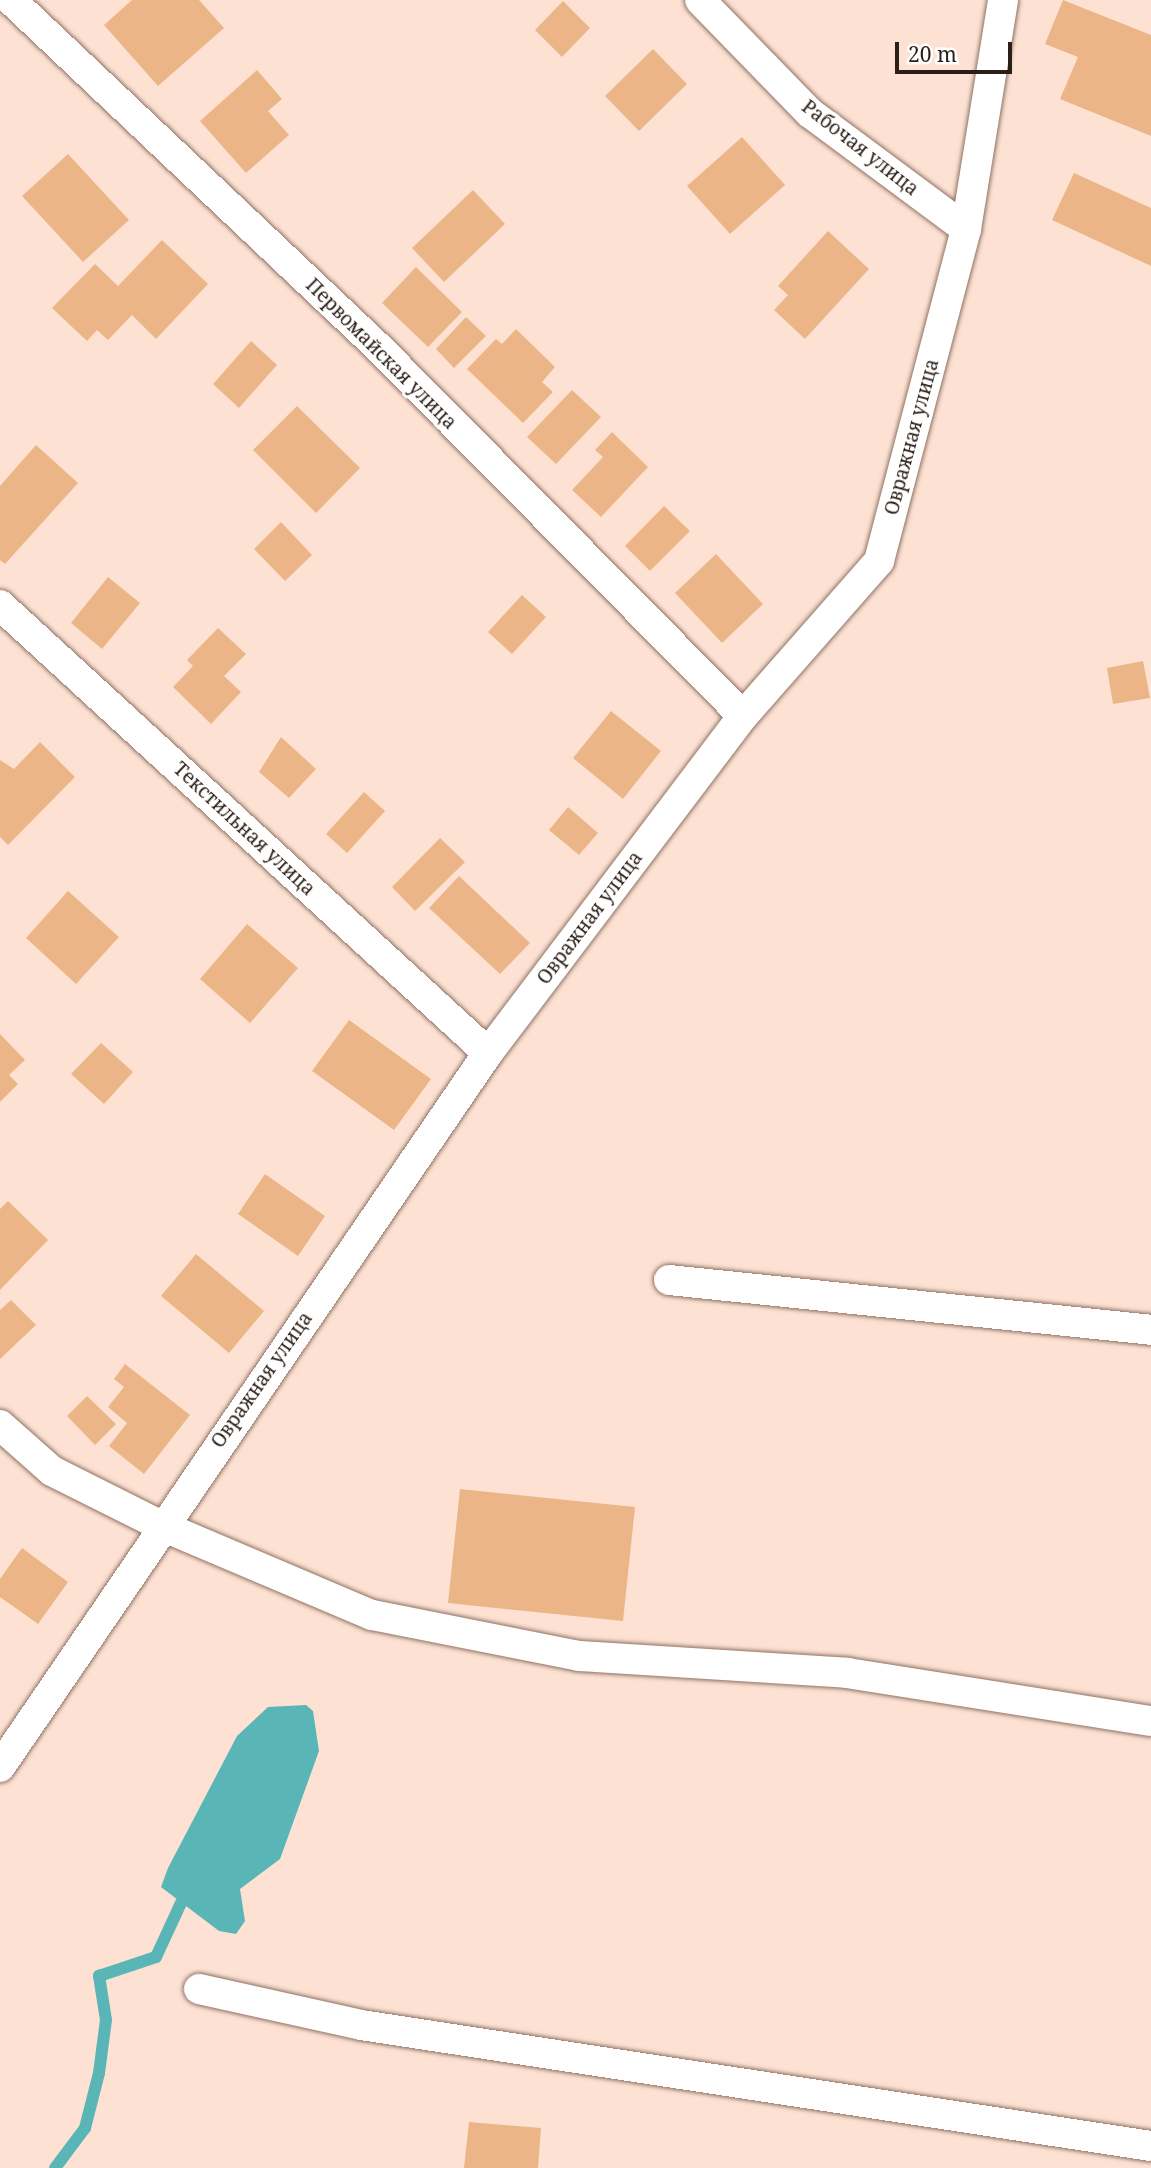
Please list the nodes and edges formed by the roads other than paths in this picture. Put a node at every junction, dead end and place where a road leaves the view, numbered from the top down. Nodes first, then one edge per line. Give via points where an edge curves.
1 (11, 0) edge
2 (700, 0) edge
3 (1003, 0) edge
4 (966, 229) junction
5 (0, 605) edge
6 (743, 716) junction
7 (488, 1053) junction
8 (669, 1280) dead end
9 (1151, 1330) edge
10 (0, 1425) edge
11 (162, 1526) junction
12 (1151, 1721) edge
13 (0, 1768) edge
14 (199, 1989) dead end
15 (1151, 2146) edge

1 - 6 street, Первомайская улица via 380,349
2 - 4 street, Рабочая улица via 810,113
3 - 4 street, Овражная улица
4 - 6 street, Овражная улица via 879,561
5 - 7 street, Текстильная улица
6 - 7 street, Овражная улица
7 - 11 street, Овражная улица
8 - 9 street
10 - 11 street via 52,1471
11 - 12 street via 372,1615 566,1654 847,1674
11 - 13 street, Овражная улица
14 - 15 street via 361,2025

